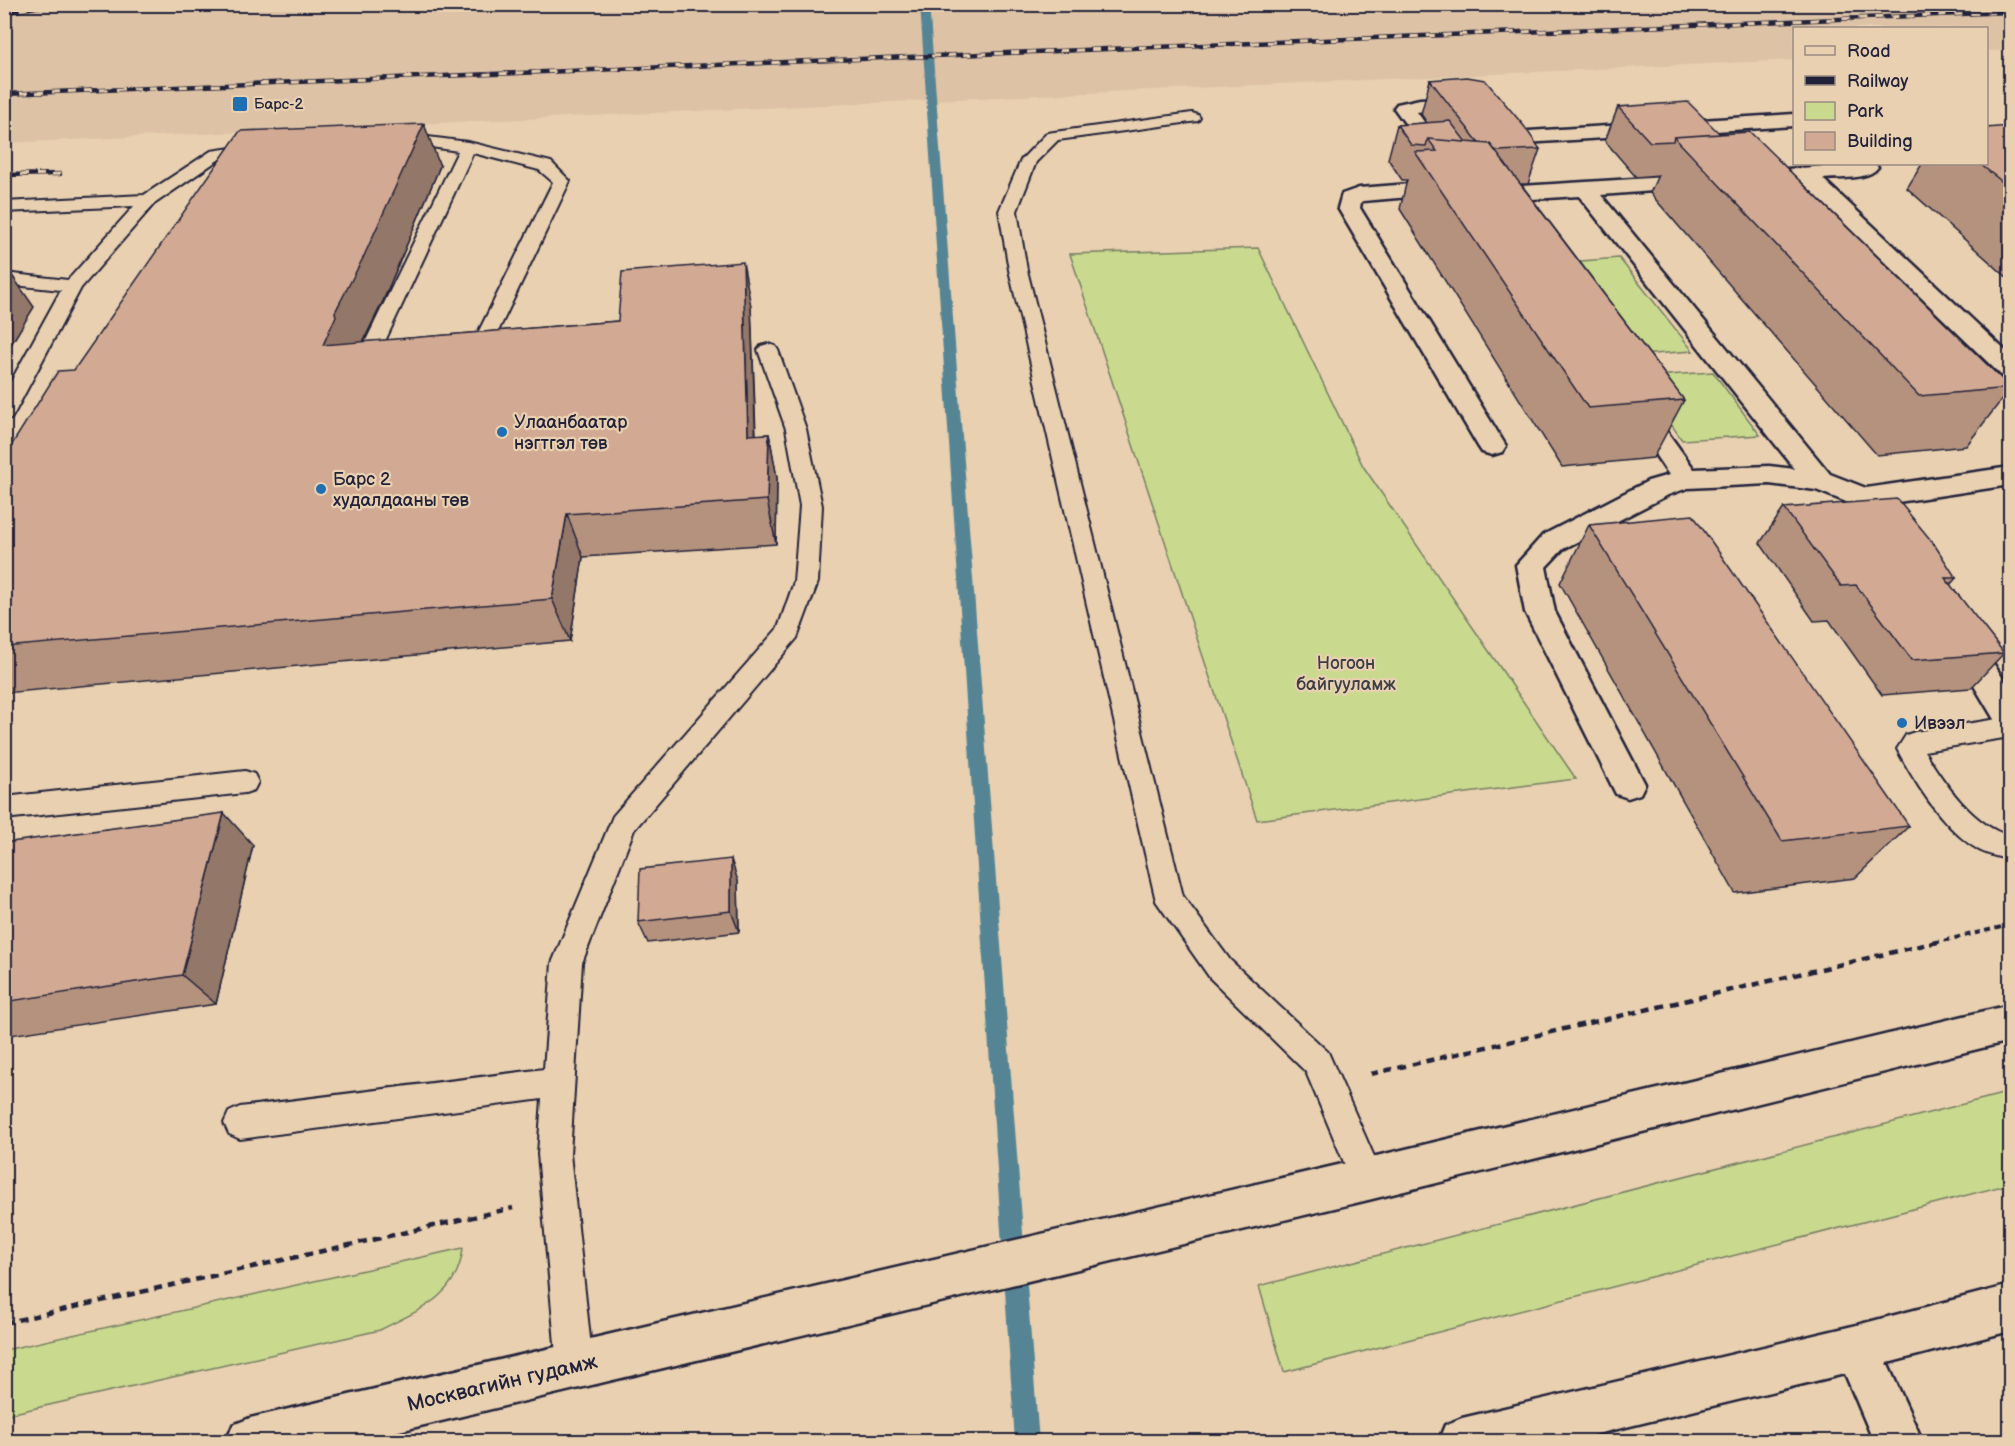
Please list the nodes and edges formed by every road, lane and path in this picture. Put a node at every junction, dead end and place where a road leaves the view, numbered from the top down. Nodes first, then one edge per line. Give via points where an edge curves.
1 (1192, 118) dead end
2 (1793, 120) edge
3 (380, 138) edge
4 (1510, 138) junction
5 (1429, 143) edge
6 (278, 147) edge
7 (468, 147) junction
8 (1523, 156) edge
9 (1865, 165) edge
10 (1807, 175) junction
11 (1585, 189) junction
12 (1488, 195) junction
13 (148, 200) junction
14 (4, 207) edge
15 (1506, 222) edge
16 (4, 278) edge
17 (72, 286) junction
18 (768, 350) dead end
19 (443, 359) edge
20 (397, 364) edge
21 (2010, 369) edge
22 (1626, 394) edge
23 (4, 414) edge
24 (1492, 446) dead end
25 (2010, 476) edge
26 (1686, 479) junction
27 (1820, 481) junction
28 (1864, 498) junction
29 (1910, 558) edge
30 (1947, 615) edge
31 (2010, 717) edge
32 (2010, 727) edge
33 (245, 782) dead end
34 (1628, 784) dead end
35 (4, 808) edge
36 (2010, 848) edge
37 (2010, 925) edge
38 (2010, 1023) edge
39 (559, 1082) junction
40 (1326, 1084) junction
41 (240, 1123) dead end
42 (1368, 1179) junction
43 (558, 1198) junction
44 (2010, 1308) edge
45 (4, 1323) edge
46 (1857, 1348) junction
47 (574, 1366) junction
48 (250, 1442) edge
49 (1462, 1442) edge
50 (1899, 1442) edge

1 - 40 lane via 1053,136 1029,160 1008,211 1017,270 1170,902 1220,969 1317,1062
2 - 4 main road
3 - 7 lane
4 - 5 main road via 1502,135 1482,107 1471,102 1404,108
4 - 8 main road
6 - 13 lane via 217,154
7 - 19 lane via 544,166 562,181 483,342 463,354
7 - 20 lane via 368,357
9 - 10 main road via 1865,169
10 - 11 main road
10 - 21 main road
11 - 12 main road via 1541,182
11 - 27 main road
12 - 15 main road
12 - 24 main road via 1458,188 1380,191 1350,199 1349,207
13 - 14 lane
13 - 17 lane
16 - 17 lane
17 - 23 lane
18 - 39 lane via 796,429 811,506 806,582 789,632 623,824 567,963
22 - 26 main road
25 - 28 main road
26 - 27 main road via 1769,475
26 - 34 main road via 1658,488 1553,542 1531,565 1540,612
27 - 28 main road
28 - 29 main road
30 - 31 main road
32 - 36 lane via 1915,742 1910,748 1915,762 1969,827 1988,841
33 - 35 lane
37 - 40 path
38 - 42 main road, Москвагийн гудамж
39 - 41 lane
39 - 43 lane via 554,1154
40 - 42 lane
42 - 47 main road, Москвагийн гудамж
43 - 45 path
43 - 47 lane
44 - 46 main road
46 - 49 main road
46 - 50 main road
47 - 48 main road, Москвагийн гудамж

